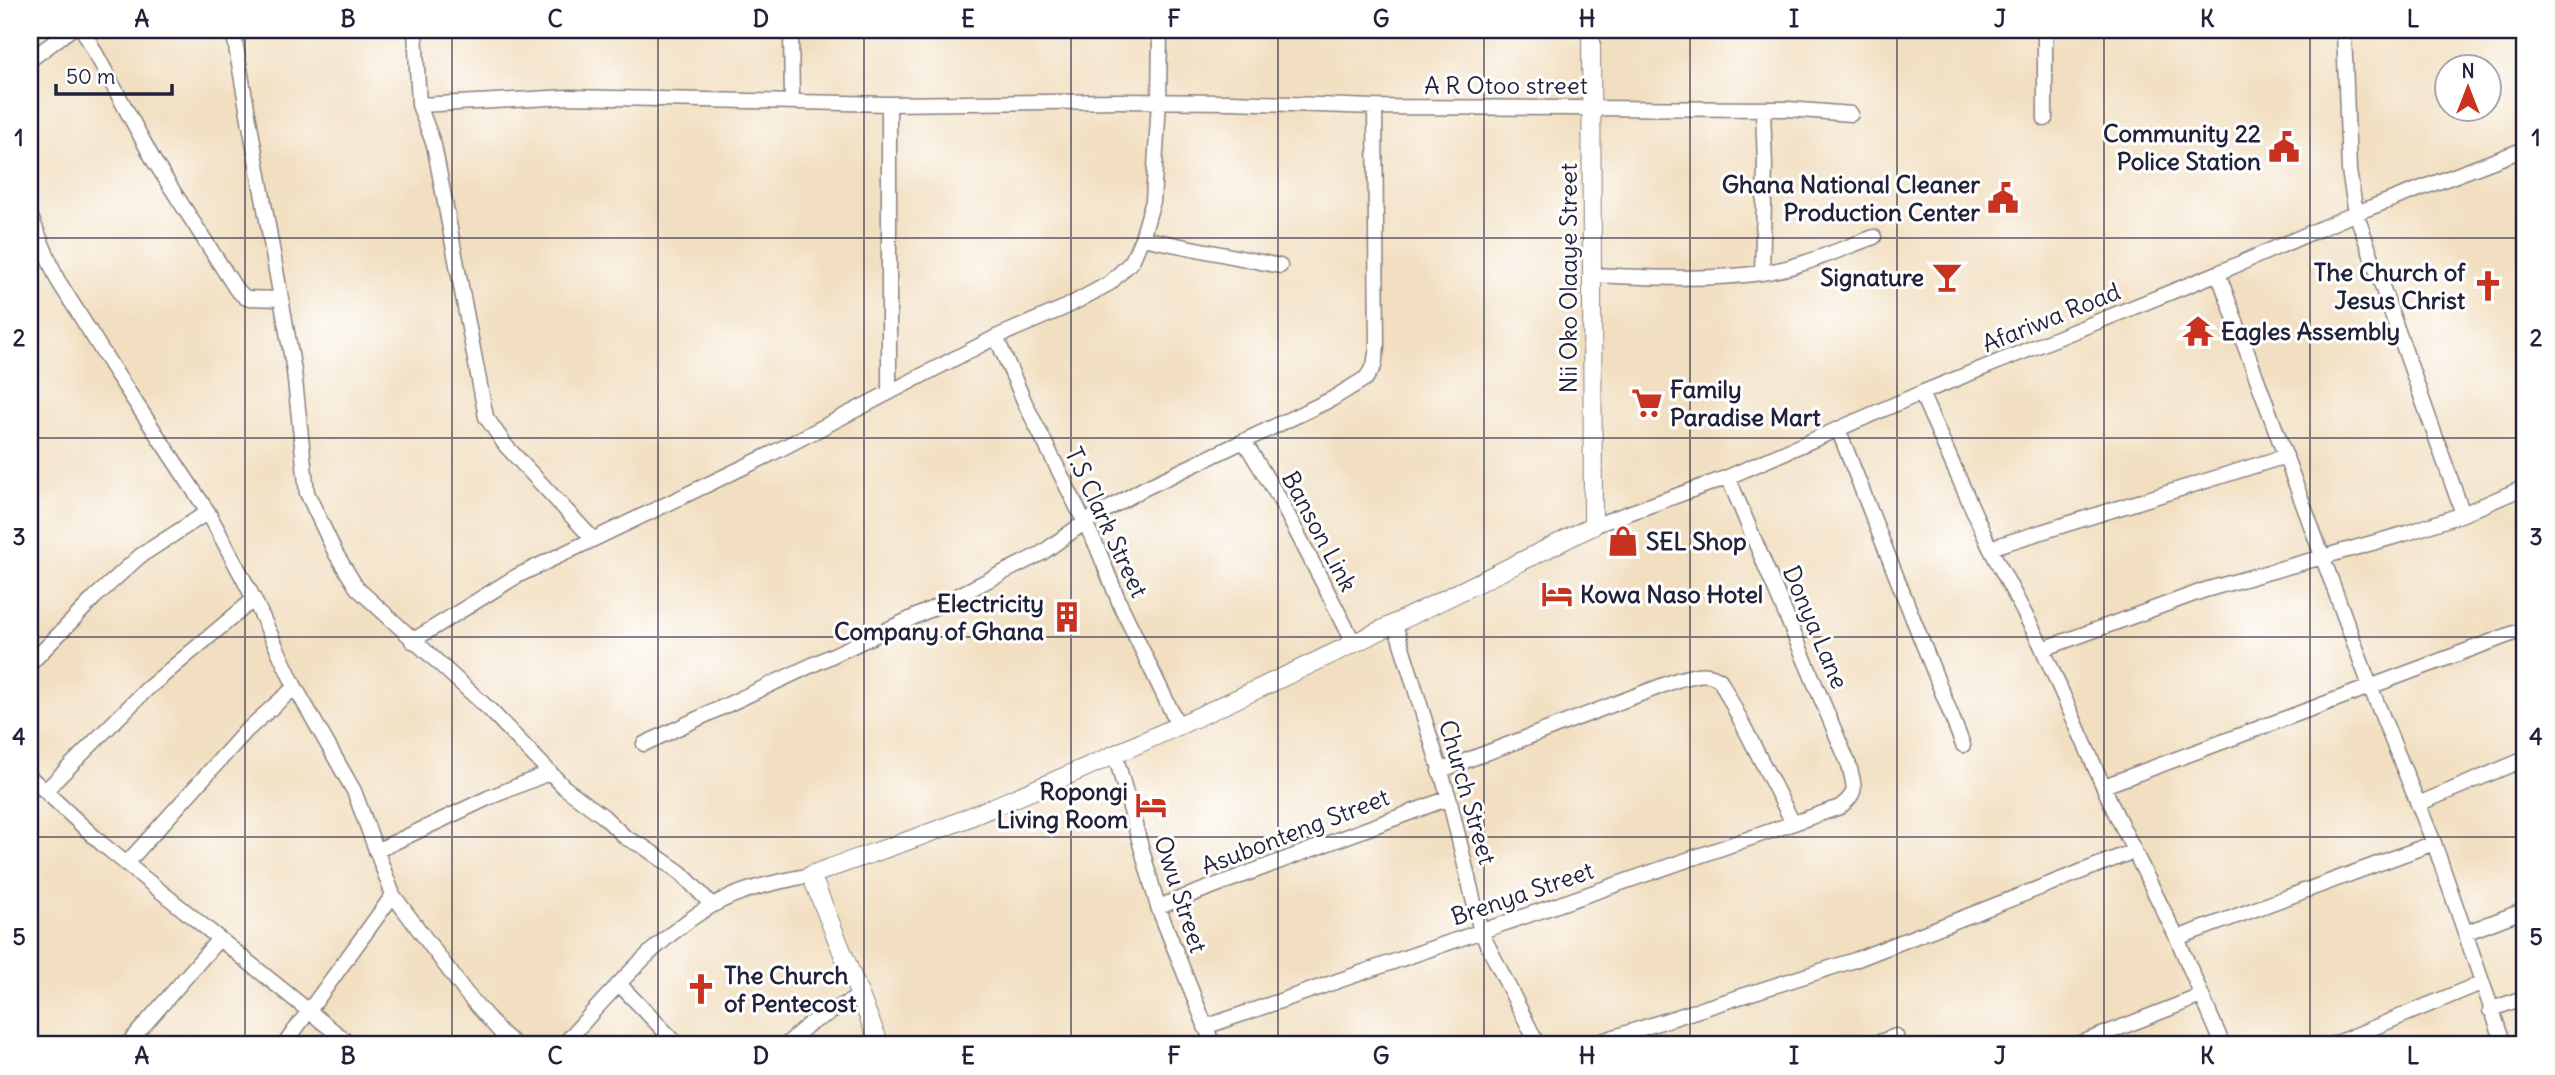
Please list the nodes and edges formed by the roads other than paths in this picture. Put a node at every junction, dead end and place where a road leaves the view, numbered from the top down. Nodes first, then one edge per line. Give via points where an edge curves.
1 (70, 30) edge
2 (83, 30) edge
3 (233, 30) edge
4 (415, 30) edge
5 (791, 30) edge
6 (1160, 30) edge
7 (1591, 30) edge
8 (2045, 30) edge
9 (2344, 30) edge
10 (30, 60) edge
11 (1159, 101) junction
12 (792, 102) junction
13 (888, 104) junction
14 (419, 105) junction
15 (1375, 107) junction
16 (1592, 108) junction
17 (1763, 110) junction
18 (1851, 114) dead end
19 (2045, 119) dead end
20 (2525, 149) edge
21 (2356, 213) junction
22 (30, 215) edge
23 (1874, 237) dead end
24 (1142, 238) junction
25 (1280, 266) dead end
26 (1762, 273) junction
27 (2218, 273) junction
28 (1592, 275) junction
29 (281, 299) junction
30 (996, 337) junction
31 (889, 391) junction
32 (1921, 393) junction
33 (1838, 429) junction
34 (1244, 441) junction
35 (2286, 456) junction
36 (1728, 477) junction
37 (2525, 488) edge
38 (208, 512) junction
39 (2463, 514) junction
40 (1085, 522) junction
41 (1593, 526) junction
42 (592, 538) junction
43 (1990, 548) junction
44 (2323, 557) junction
45 (254, 599) junction
46 (1395, 624) junction
47 (2525, 629) edge
48 (412, 640) junction
49 (1354, 643) junction
50 (2043, 649) junction
51 (30, 664) edge
52 (2370, 686) junction
53 (295, 687) junction
54 (1178, 725) junction
55 (644, 744) dead end
56 (1964, 745) dead end
57 (1115, 754) junction
58 (2525, 759) edge
59 (1439, 771) junction
60 (549, 773) junction
61 (30, 777) edge
62 (2104, 786) junction
63 (45, 791) junction
64 (1853, 797) joint
65 (1449, 798) junction
66 (2418, 804) junction
67 (1793, 823) junction
68 (2434, 843) junction
69 (376, 851) junction
70 (2134, 851) junction
71 (126, 864) junction
72 (811, 875) junction
73 (393, 895) junction
74 (712, 905) junction
75 (1158, 907) junction
76 (2525, 909) edge
77 (1481, 932) junction
78 (2465, 933) junction
79 (2177, 937) junction
80 (218, 940) junction
81 (2481, 983) junction
82 (619, 984) junction
83 (860, 996) junction
84 (2202, 996) junction
85 (2525, 997) edge
86 (310, 1010) junction
87 (2490, 1010) junction
88 (1205, 1027) junction
89 (1896, 1036) dead end
90 (127, 1045) edge
91 (284, 1045) edge
92 (351, 1045) edge
93 (516, 1045) edge
94 (563, 1045) edge
95 (678, 1045) edge
96 (786, 1045) edge
97 (880, 1045) edge
98 (1213, 1045) edge
99 (1538, 1045) edge
100 (1590, 1045) edge
101 (1871, 1045) edge
102 (2076, 1045) edge
103 (2222, 1045) edge
104 (2332, 1045) edge
105 (2504, 1045) edge

1 - 10 street
2 - 29 street via 154,161 236,289 246,298
3 - 29 street
4 - 14 street
5 - 12 street
6 - 11 street
7 - 16 street, Nii Oko Olaaye Street
8 - 19 street
9 - 21 street via 2348,172
11 - 13 street, A R Otoo street
11 - 15 street, A R Otoo street
11 - 24 street via 1153,201
12 - 13 street, A R Otoo street
12 - 14 street, A R Otoo street via 568,97
13 - 31 street
14 - 42 street via 434,145 486,417 506,446
15 - 16 street, A R Otoo street
15 - 34 street via 1374,366 1366,378 1332,399
16 - 17 street, A R Otoo street
16 - 28 street, Nii Oko Olaaye Street
17 - 18 street, A R Otoo street
17 - 26 street
20 - 21 street, Afariwa Road
21 - 27 street, Afariwa Road
21 - 39 street
22 - 38 street via 57,279
23 - 26 street
24 - 25 street
24 - 30 street via 1132,261 1110,283
26 - 28 street via 1689,278
27 - 32 street, Afariwa Road
27 - 35 street
28 - 41 street, Nii Oko Olaaye Street
29 - 48 street via 307,493 357,588
30 - 31 street
30 - 40 street, T.S Clark Street
31 - 42 street via 759,460
32 - 33 street, Afariwa Road
32 - 43 street
33 - 36 street, Afariwa Road
33 - 56 street
34 - 40 street
34 - 49 street, Banson Link
35 - 43 street
35 - 44 street
36 - 41 street, Afariwa Road
36 - 64 street, Donya Lane via 1849,765
37 - 39 street
38 - 45 street
38 - 51 street via 140,556
39 - 44 street
40 - 54 street, T.S Clark Street
40 - 55 street via 1042,553 941,604
41 - 46 street
42 - 48 street via 517,576
43 - 50 street
44 - 50 street via 2205,590
44 - 52 street
45 - 53 street
45 - 63 street via 147,689
46 - 49 street
46 - 59 street, Church Street
47 - 52 street
48 - 60 street via 490,710
49 - 54 street
50 - 62 street
52 - 62 street
52 - 66 street
53 - 69 street via 354,792
53 - 71 street via 246,731
54 - 57 street
57 - 72 street via 953,824
57 - 75 street, Owu Street
58 - 66 street
59 - 65 street, Church Street
59 - 67 street via 1678,680 1713,675 1720,680
60 - 69 street
60 - 74 street via 626,838 681,873
61 - 63 street
62 - 70 street
63 - 71 street
64 - 67 street, Brenya Street via 1840,807
65 - 75 street, Asubonteng Street
65 - 77 street, Church Street
66 - 68 street
67 - 77 street, Brenya Street
68 - 78 street
68 - 79 street
69 - 73 street
70 - 79 street
70 - 100 street via 1855,960
71 - 80 street
72 - 74 street via 760,886
72 - 83 street
73 - 86 street
73 - 93 street via 466,993
74 - 82 street via 643,959
75 - 88 street, Owu Street
76 - 78 street
77 - 88 street, Brenya Street
77 - 99 street, Church Street
78 - 81 street
79 - 84 street
80 - 86 street
80 - 90 street
81 - 87 street
81 - 104 street
82 - 94 street
82 - 95 street
83 - 96 street via 809,1024
83 - 97 street
84 - 102 street
84 - 103 street
85 - 87 street
86 - 91 street
86 - 92 street
87 - 105 street
88 - 98 street, Owu Street
89 - 101 street

